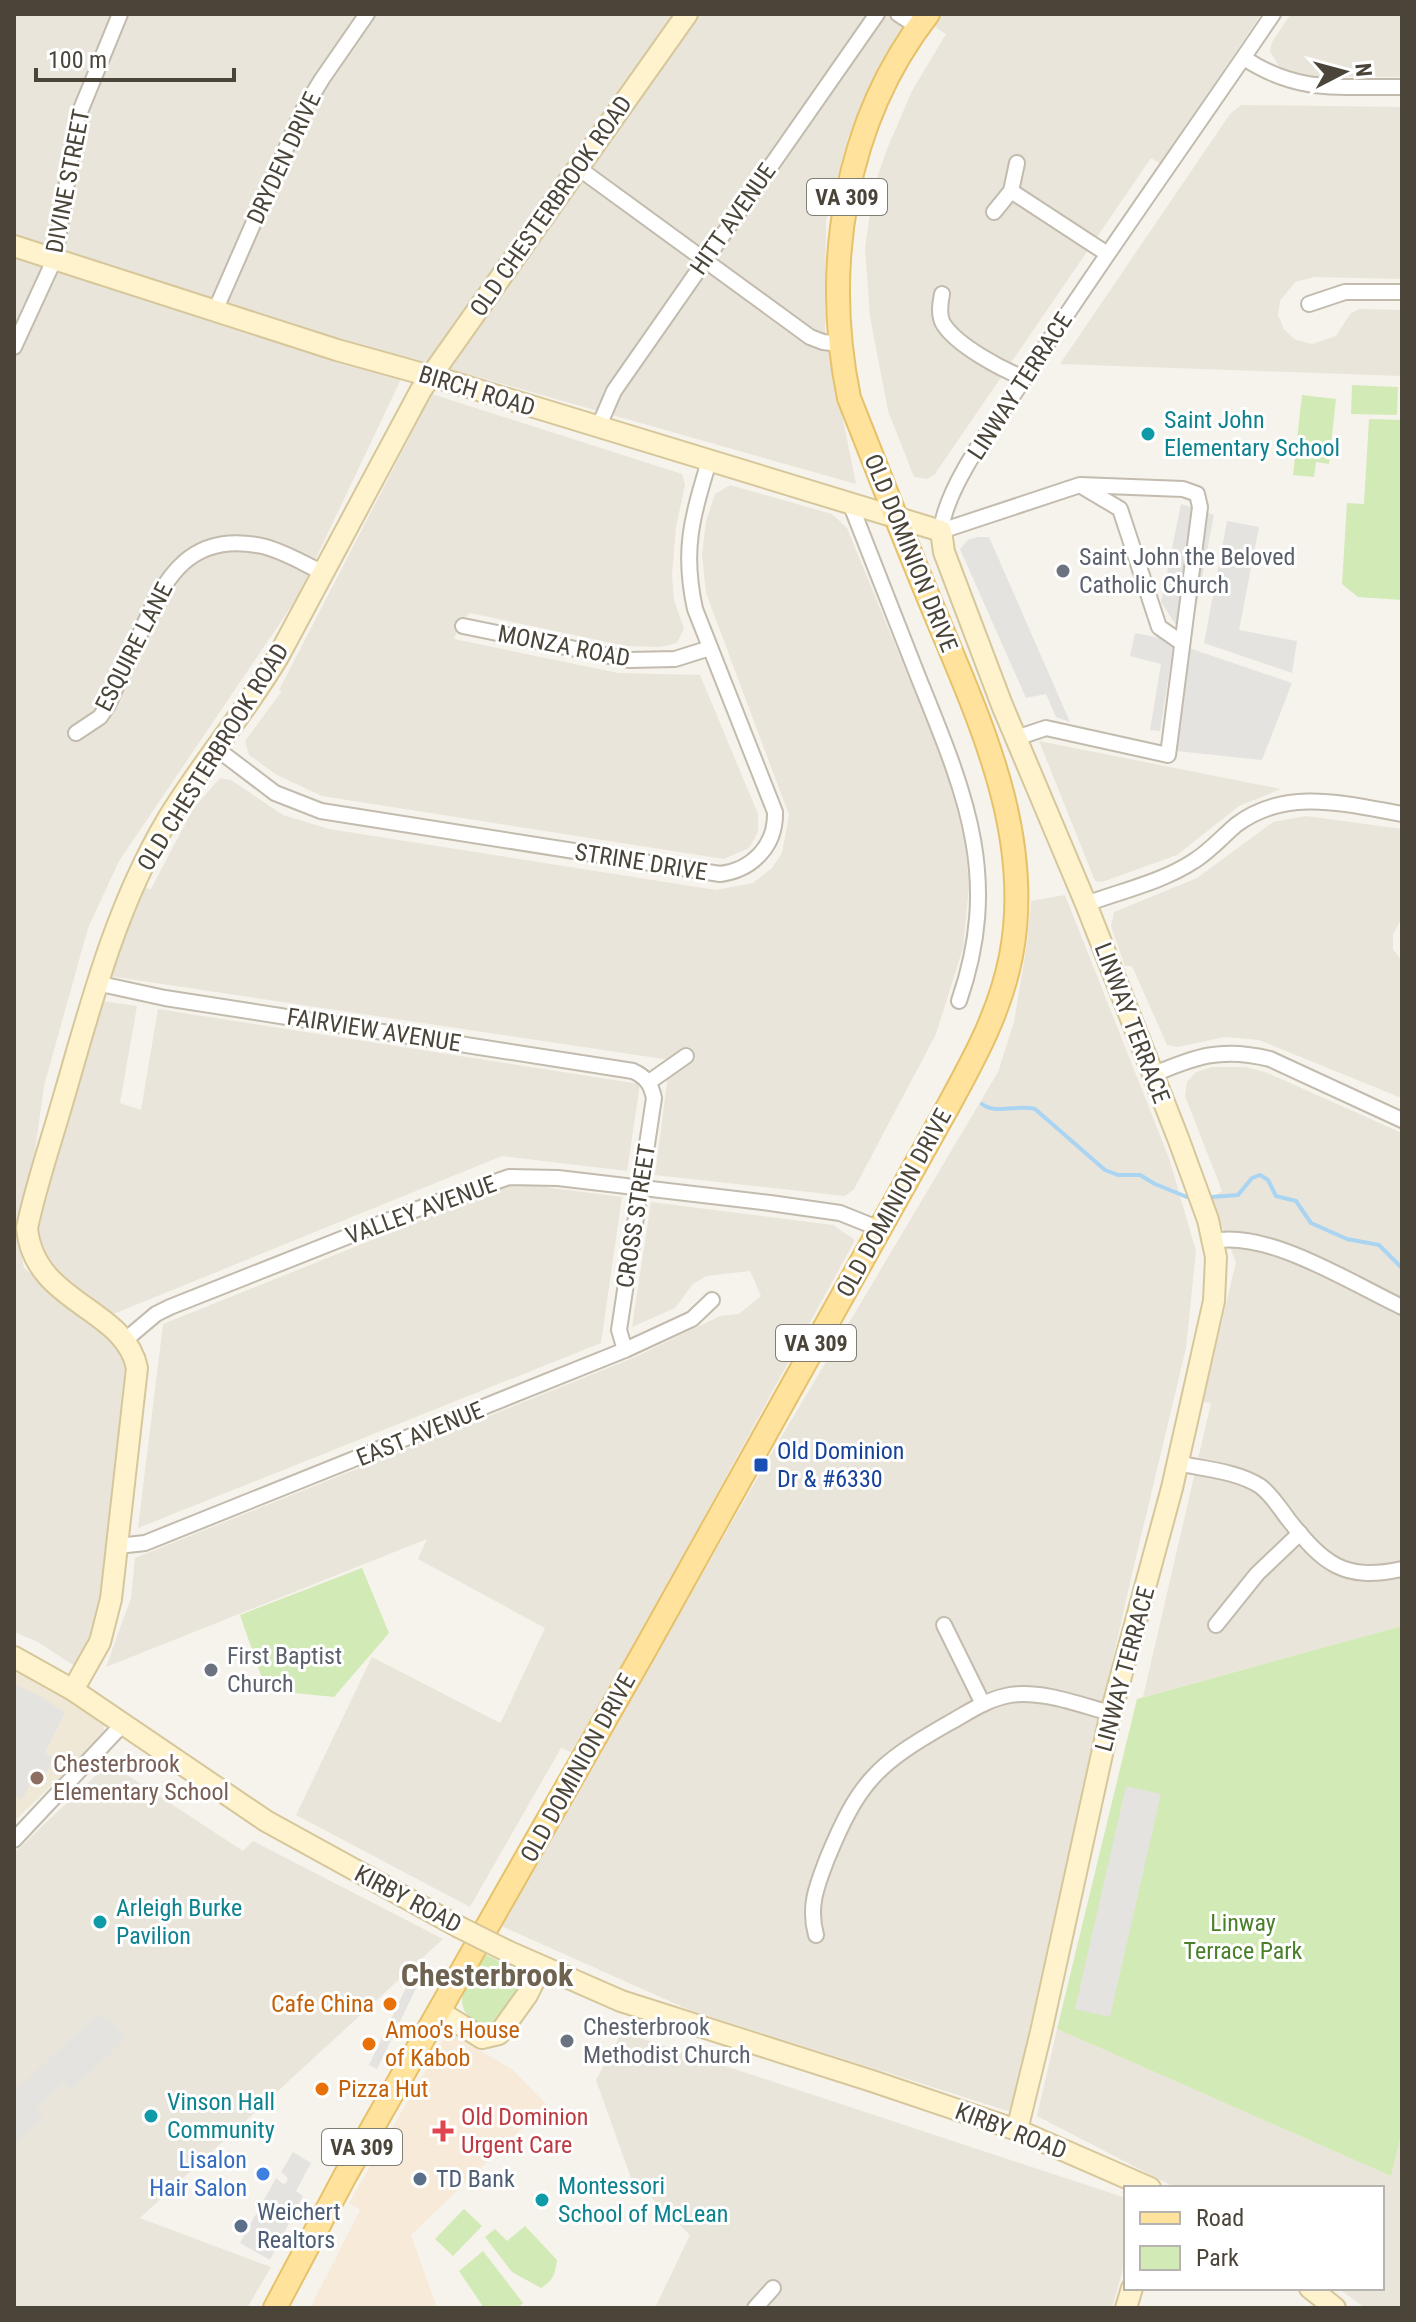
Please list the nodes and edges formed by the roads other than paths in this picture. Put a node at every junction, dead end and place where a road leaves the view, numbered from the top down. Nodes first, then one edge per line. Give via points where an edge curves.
1 (120, 14) edge
2 (367, 14) edge
3 (687, 14) edge
4 (877, 14) edge
5 (898, 14) edge
6 (1273, 14) edge
7 (923, 20) edge
8 (1244, 58) junction
9 (1402, 87) edge
10 (1017, 163) dead end
11 (577, 167) junction
12 (1011, 191) junction
13 (994, 212) dead end
14 (14, 246) edge
15 (1106, 253) junction
16 (55, 258) junction
17 (704, 260) junction
18 (1402, 292) edge
19 (942, 294) dead end
20 (1309, 304) dead end
21 (215, 311) junction
22 (840, 344) junction
23 (14, 347) edge
24 (431, 376) junction
25 (1024, 378) junction
26 (598, 428) junction
27 (709, 461) junction
28 (1080, 485) junction
29 (850, 503) junction
30 (895, 517) junction
31 (941, 531) junction
32 (324, 573) junction
33 (463, 626) dead end
34 (1182, 643) junction
35 (710, 648) junction
36 (76, 733) dead end
37 (1016, 738) junction
38 (217, 749) junction
39 (1402, 814) edge
40 (1086, 904) junction
41 (96, 983) junction
42 (959, 1001) dead end
43 (686, 1056) dead end
44 (1152, 1075) junction
45 (649, 1082) junction
46 (1402, 1120) edge
47 (641, 1186) junction
48 (880, 1229) junction
49 (1213, 1241) junction
50 (712, 1300) dead end
51 (1402, 1307) edge
52 (124, 1341) junction
53 (625, 1350) junction
54 (1177, 1463) junction
55 (1300, 1533) junction
56 (118, 1546) junction
57 (1402, 1569) edge
58 (944, 1625) dead end
59 (1216, 1625) dead end
60 (14, 1657) edge
61 (73, 1690) junction
62 (983, 1704) junction
63 (1111, 1713) junction
64 (122, 1725) junction
65 (14, 1840) edge
66 (816, 1935) dead end
67 (541, 1967) junction
68 (440, 2012) junction
69 (1017, 2130) junction
70 (1145, 2186) edge
71 (773, 2288) dead end
72 (1312, 2290) edge
73 (275, 2308) edge
74 (755, 2308) edge
75 (1335, 2308) edge

1 - 16 street, DIVINE STREET via 77,119
2 - 21 street, DRYDEN DRIVE via 302,112
3 - 11 street, OLD CHESTERBROOK ROAD
4 - 17 street, HITT AVENUE
5 - 7 street
6 - 8 street, LINWAY TERRACE
7 - 22 main road, OLD DOMINION DRIVE / VA 309 via 877,101 848,188 838,271
8 - 9 street via 1274,76 1309,85
8 - 15 street, LINWAY TERRACE
10 - 12 street
11 - 17 street
11 - 24 street, OLD CHESTERBROOK ROAD
12 - 13 street
12 - 15 street
14 - 16 street, BIRCH ROAD
15 - 25 street, LINWAY TERRACE
16 - 21 street, BIRCH ROAD
16 - 23 street, DIVINE STREET
17 - 22 street via 810,337
17 - 26 street, HITT AVENUE via 614,391
18 - 20 street via 1345,292
19 - 25 street via 941,317 951,333 993,365
21 - 24 street, BIRCH ROAD
22 - 30 main road, OLD DOMINION DRIVE / VA 309 via 849,398
24 - 26 street, BIRCH ROAD
24 - 32 street, OLD CHESTERBROOK ROAD
25 - 31 street, LINWAY TERRACE via 948,500
26 - 27 street, BIRCH ROAD
27 - 29 street, BIRCH ROAD
27 - 35 street, STRINE DRIVE via 693,513 688,559 695,609
28 - 31 street
28 - 34 street via 1120,509 1159,627
28 - 34 street via 1197,494 1200,507
29 - 30 street, BIRCH ROAD
29 - 42 street via 971,820 979,912
30 - 31 street, BIRCH ROAD
30 - 48 main road, OLD DOMINION DRIVE / VA 309 via 1000,782 1016,889 1012,954 995,1014
31 - 37 street, LINWAY TERRACE via 944,552
32 - 36 street, ESQUIRE LANE via 246,544 227,544 179,565 159,591 108,705 89,727
32 - 38 street, OLD CHESTERBROOK ROAD via 278,657
33 - 35 street, MONZA ROAD via 629,660 675,659
34 - 37 street via 1168,755 1046,728
35 - 38 street, STRINE DRIVE via 775,812 773,835 765,849 733,873 321,811 275,793
37 - 40 street, LINWAY TERRACE
38 - 41 street, OLD CHESTERBROOK ROAD via 146,859
39 - 40 street via 1339,802 1284,803 1248,818 1177,871
40 - 44 street, LINWAY TERRACE
41 - 45 street, FAIRVIEW AVENUE via 633,1071
41 - 52 street, OLD CHESTERBROOK ROAD via 27,1228 29,1245 44,1274
43 - 45 street
44 - 46 street via 1191,1058 1251,1054
44 - 49 street, LINWAY TERRACE
45 - 47 street, CROSS STREET via 654,1098
47 - 48 street, VALLEY AVENUE via 840,1213
47 - 52 street, VALLEY AVENUE via 509,1177 170,1307
47 - 53 street, CROSS STREET via 619,1330
48 - 68 main road, OLD DOMINION DRIVE / VA 309
49 - 51 street via 1248,1240 1294,1255
49 - 54 street, LINWAY TERRACE via 1214,1301
50 - 53 street, EAST AVENUE via 692,1319
52 - 56 street via 134,1357 137,1380
53 - 56 street, EAST AVENUE via 173,1533
54 - 55 street via 1257,1485
54 - 63 street, LINWAY TERRACE
55 - 57 street via 1318,1555 1346,1571 1378,1574
55 - 59 street via 1257,1574
56 - 61 street via 100,1642
58 - 62 street
60 - 61 street, KIRBY ROAD
61 - 64 street, KIRBY ROAD
62 - 63 street via 1030,1694
62 - 66 street via 897,1754 867,1781 853,1801 814,1893
63 - 69 street, LINWAY TERRACE
64 - 65 street
64 - 67 street, KIRBY ROAD, bridge via 266,1821
67 - 68 street via 499,2034 482,2038
67 - 69 street, KIRBY ROAD via 621,2001
68 - 73 main road, OLD DOMINION DRIVE / VA 309
69 - 70 street, KIRBY ROAD
71 - 74 street
72 - 75 street

